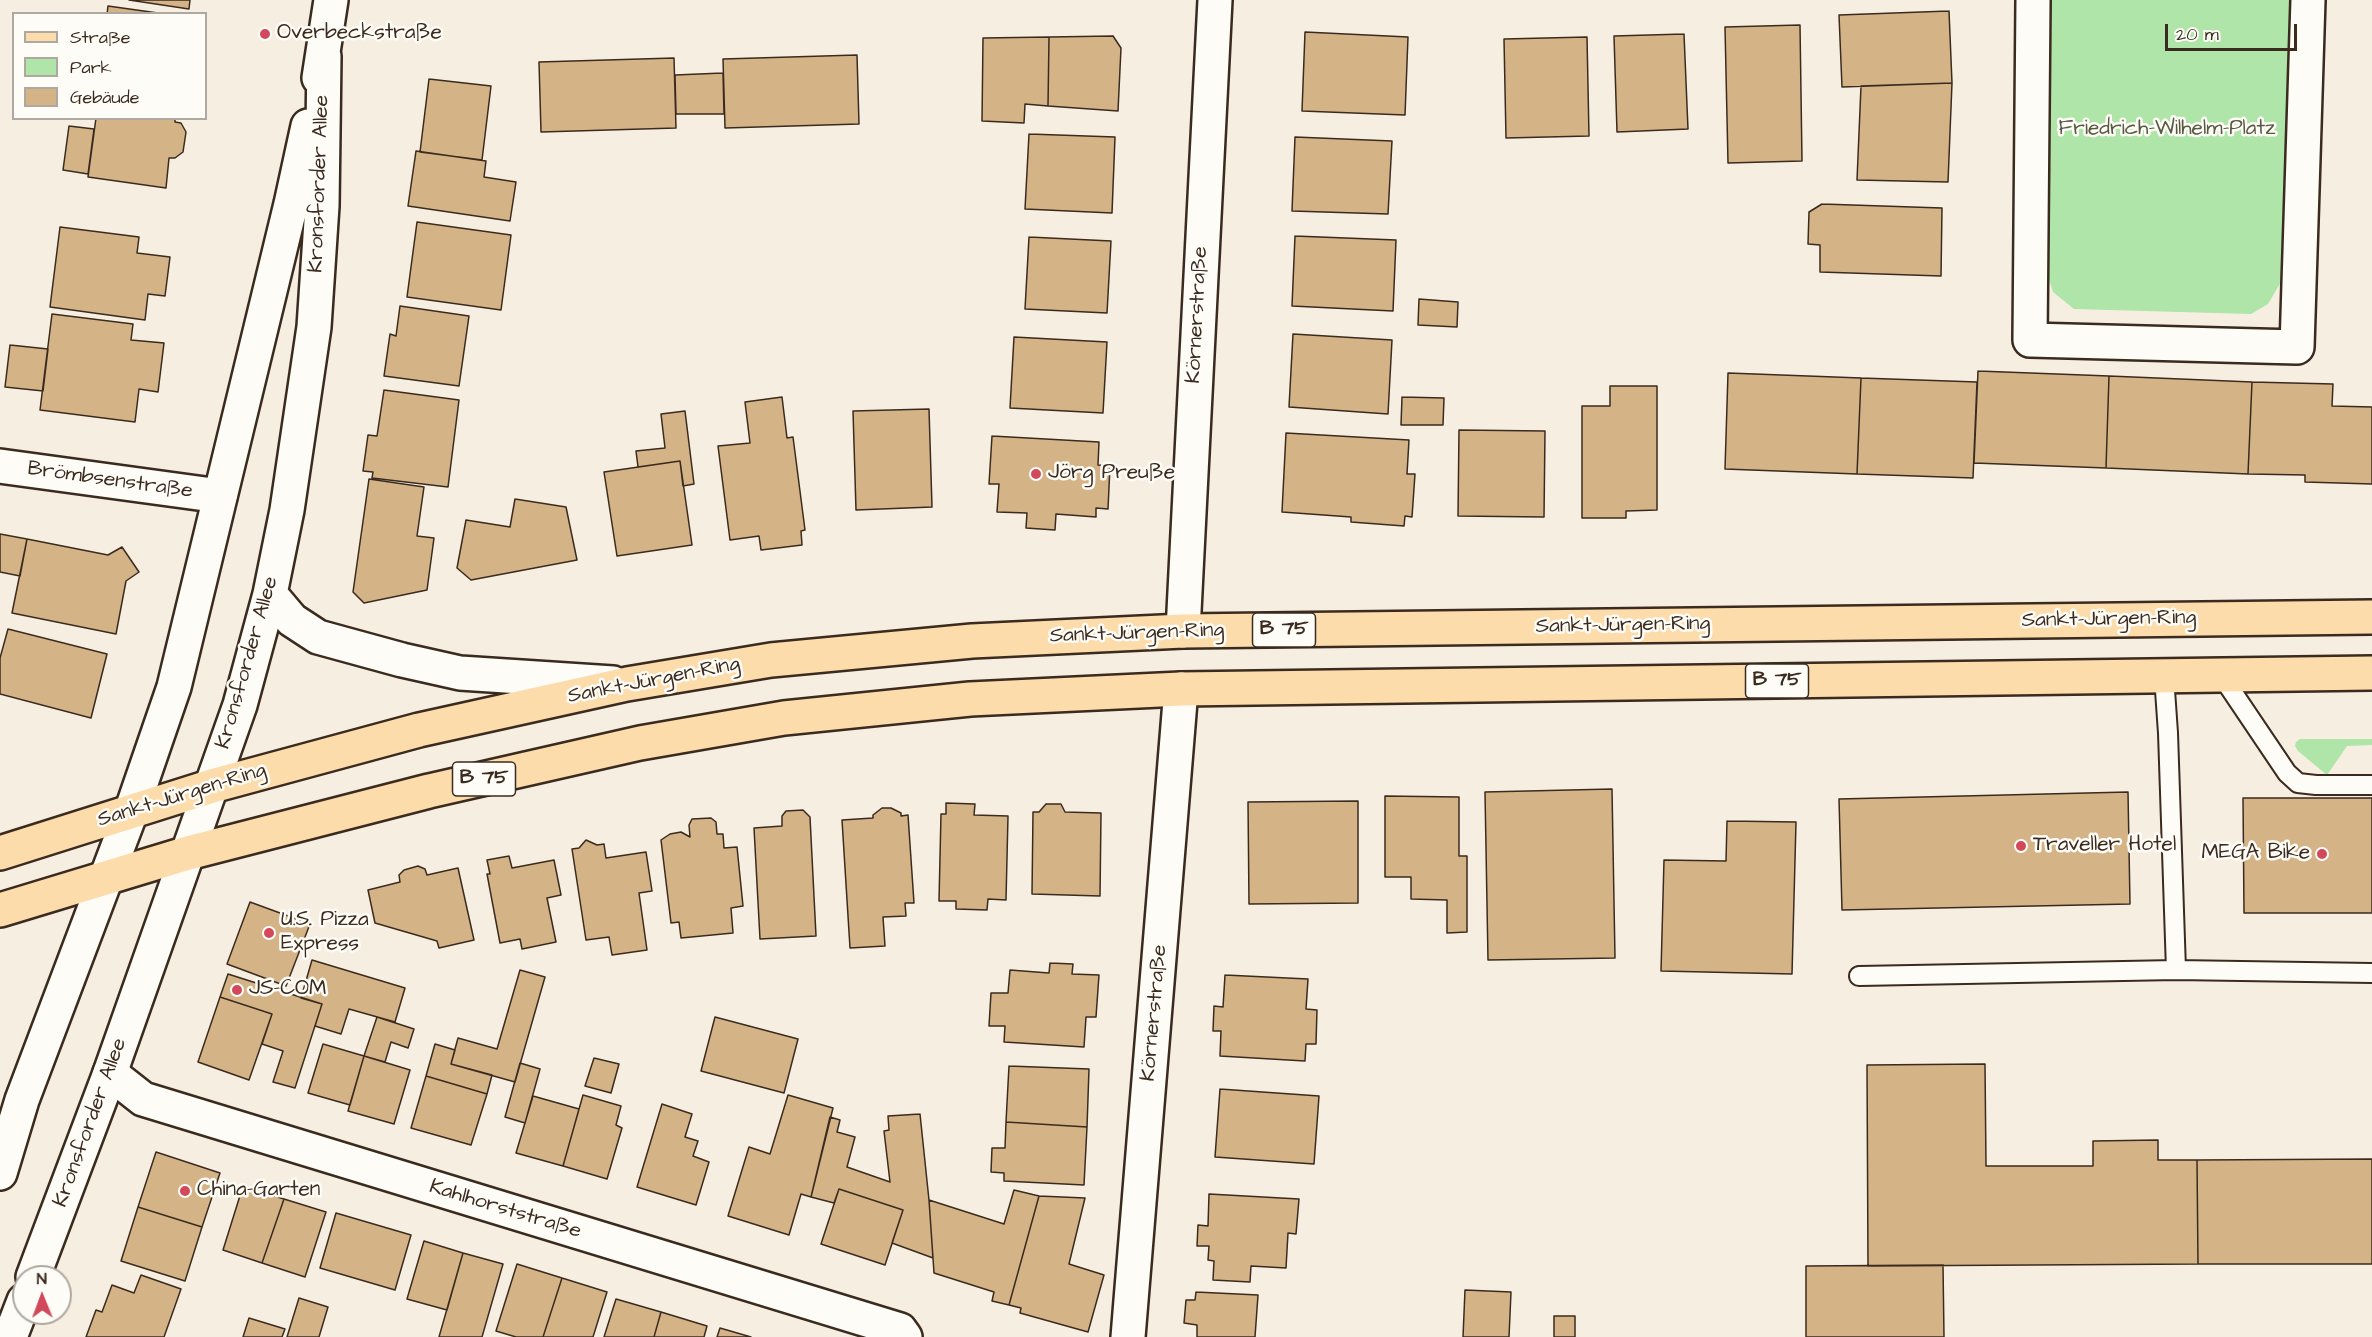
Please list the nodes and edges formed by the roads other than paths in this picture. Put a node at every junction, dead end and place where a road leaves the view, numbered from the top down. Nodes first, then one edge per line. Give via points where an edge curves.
1 (331, 0) edge
2 (1215, 0) edge
3 (2033, 0) edge
4 (2308, 0) edge
5 (324, 56) junction
6 (0, 465) edge
7 (220, 496) junction
8 (270, 594) junction
9 (2372, 616) edge
10 (1183, 631) junction
11 (2372, 673) edge
12 (2221, 675) junction
13 (2164, 676) junction
14 (627, 684) junction
15 (1181, 689) junction
16 (2372, 785) edge
17 (212, 786) junction
18 (130, 812) junction
19 (0, 853) edge
20 (188, 853) junction
21 (105, 878) junction
22 (0, 910) edge
23 (2176, 970) junction
24 (2372, 973) edge
25 (1859, 976) dead end
26 (110, 1073) junction
27 (11, 1091) edge
28 (0, 1173) edge
29 (38, 1265) edge
30 (899, 1335) edge
31 (1128, 1337) edge

1 - 5 street, Kronsforder Allee
2 - 10 street, Körnerstraße
3 - 4 street via 2030,340 2297,347
5 - 7 street, Kronsforder Allee
5 - 8 street, Kronsforder Allee via 322,206 314,327 287,510
6 - 7 street, Brömbsenstraße
7 - 18 street, Kronsforder Allee via 174,687
8 - 14 street via 292,620 318,637 402,660 460,673
8 - 17 street, Kronsforder Allee via 240,705
9 - 10 main road, Sankt-Jürgen-Ring / B 75
10 - 14 main road, Sankt-Jürgen-Ring / B 75 via 972,641 783,659
11 - 12 main road, B 75
12 - 13 main road, B 75
12 - 16 lane via 2298,783
13 - 15 main road, B 75
13 - 23 lane
14 - 17 main road, Sankt-Jürgen-Ring / B 75 via 419,730
15 - 20 main road, B 75 via 970,699 784,718 640,743 429,791
15 - 31 street, Körnerstraße
17 - 18 main road, Sankt-Jürgen-Ring / B 75
17 - 20 street, Kronsforder Allee
18 - 19 main road, Sankt-Jürgen-Ring / B 75
18 - 21 street, Kronsforder Allee
20 - 21 main road, B 75
20 - 26 street, Kronsforder Allee
21 - 22 main road, B 75
21 - 27 street, Kronsforder Allee
23 - 24 lane
23 - 25 lane
26 - 29 street, Kronsforder Allee
26 - 30 street, Kahlhorststraße via 143,1099
27 - 28 street, Kronsforder Allee

